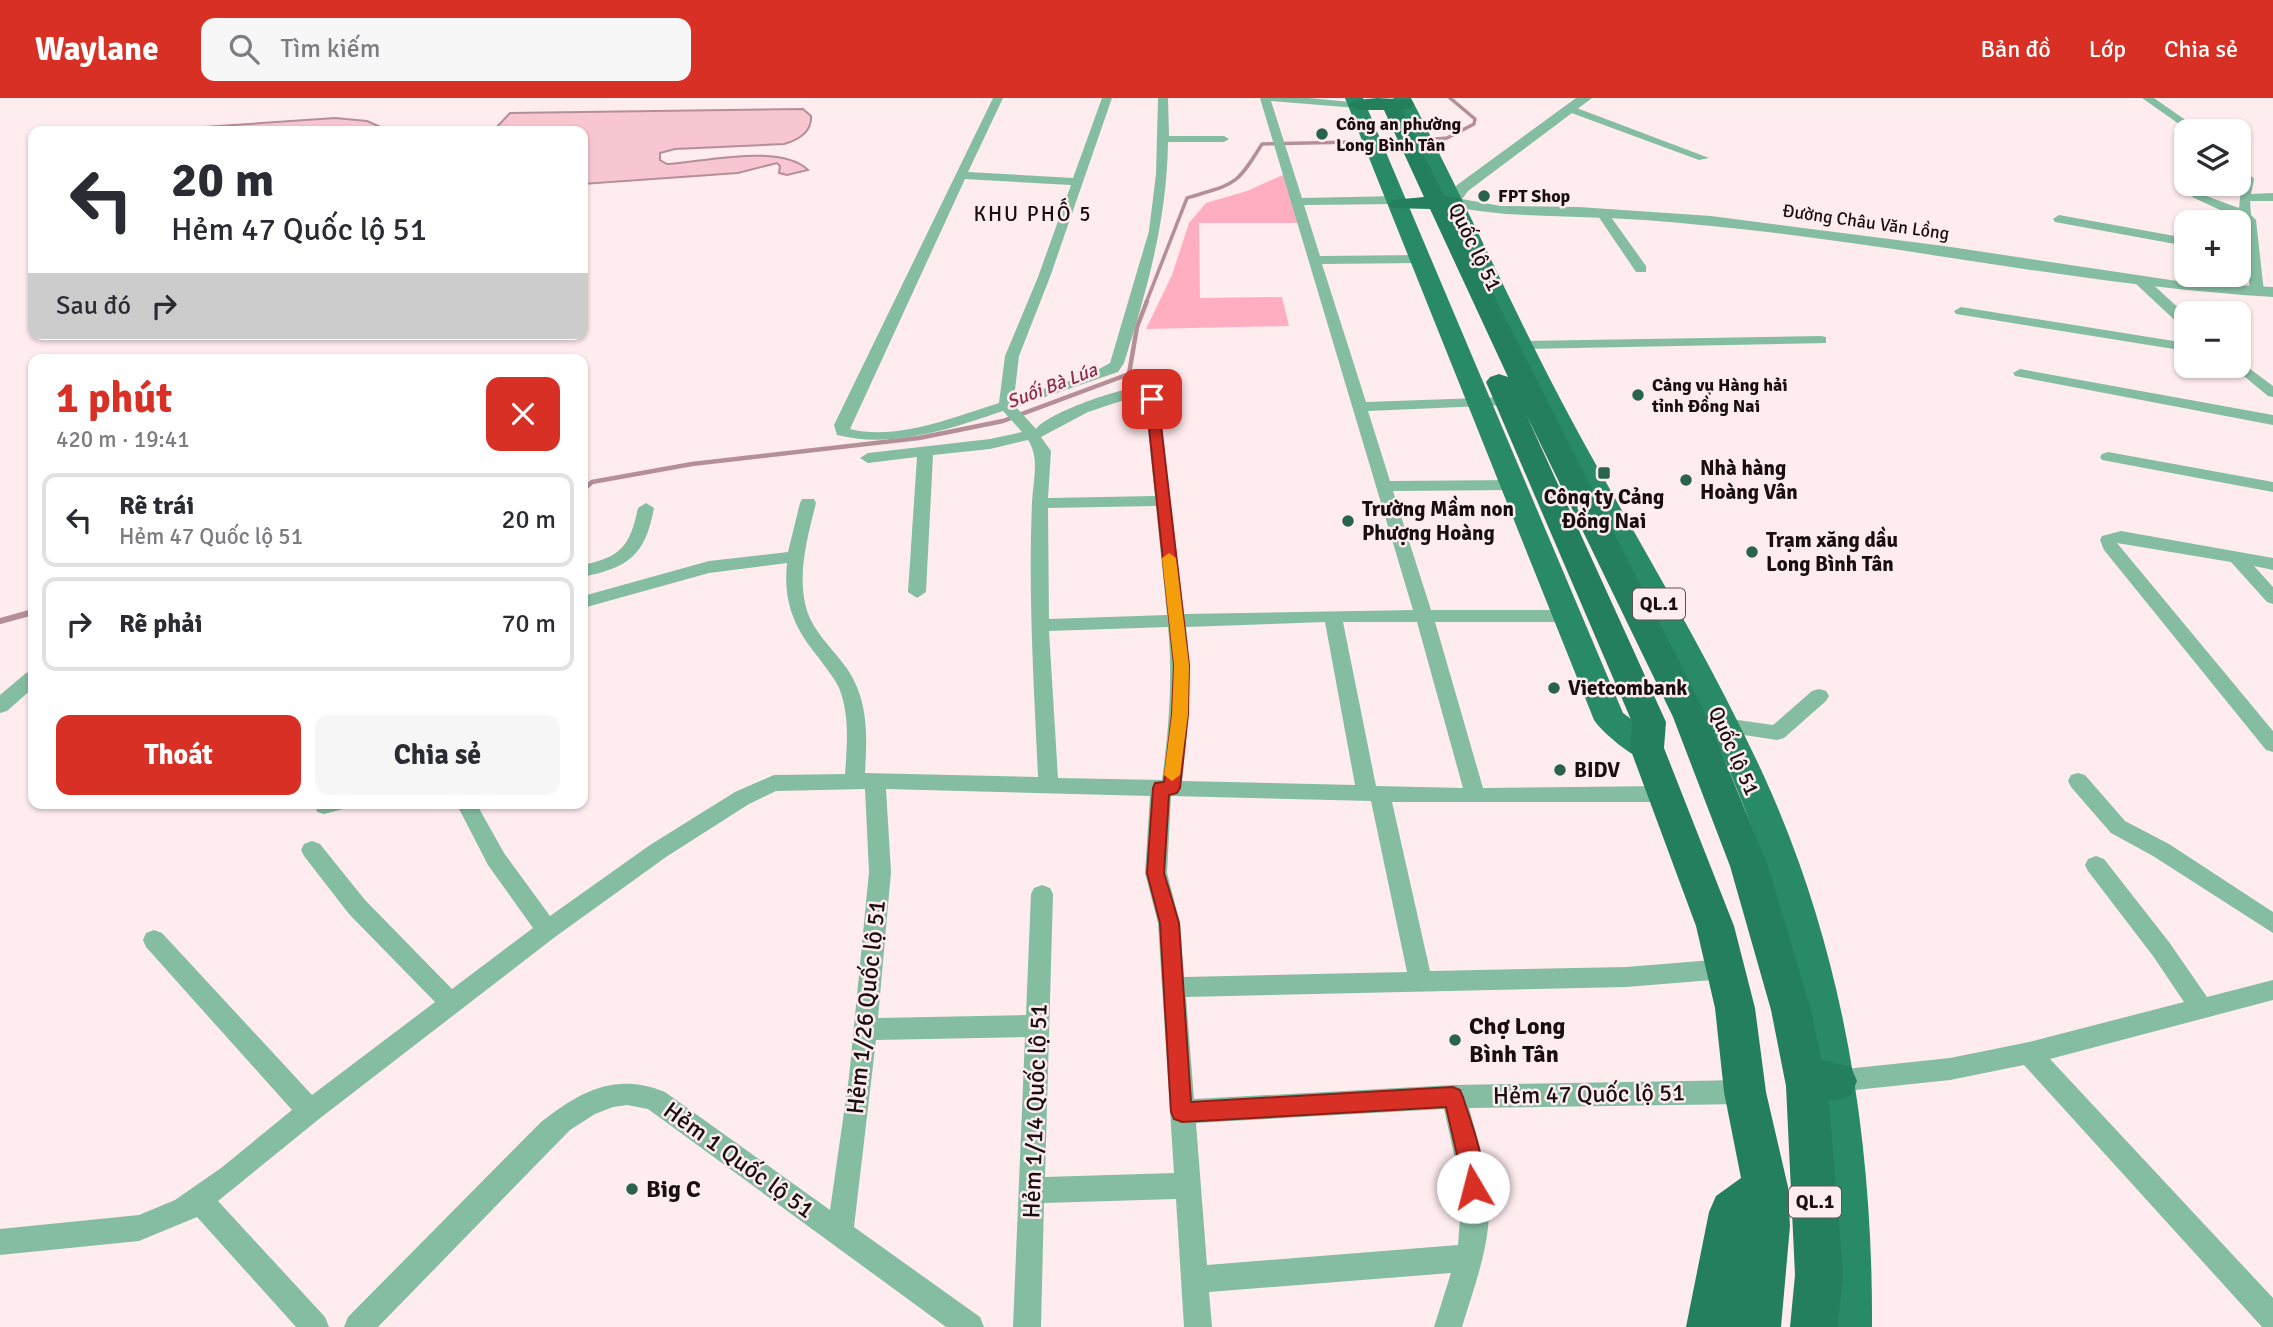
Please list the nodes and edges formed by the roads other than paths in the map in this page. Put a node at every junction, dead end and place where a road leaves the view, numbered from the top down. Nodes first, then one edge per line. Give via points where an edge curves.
1 (998, 98) edge
2 (1107, 98) edge
3 (1163, 98) edge
4 (1265, 98) edge
5 (1271, 98) edge
6 (1585, 98) edge
7 (2147, 98) edge
8 (1379, 101) edge
9 (1570, 109) junction
10 (2178, 119) edge
11 (1164, 139) junction
12 (1224, 139) dead end
13 (1399, 143) junction
14 (1703, 158) dead end
15 (962, 175) junction
16 (1077, 183) junction
17 (2198, 197) dead end
18 (2273, 197) edge
19 (2244, 198) joint
20 (1298, 202) junction
21 (1421, 203) junction
22 (2230, 210) edge
23 (2245, 210) edge
24 (1602, 213) junction
25 (2059, 219) dead end
26 (2174, 240) edge
27 (1421, 259) junction
28 (1315, 260) junction
29 (2251, 265) edge
30 (1641, 269) dead end
31 (2140, 280) junction
32 (2265, 292) edge
33 (1961, 311) dead end
34 (2174, 312) edge
35 (1821, 340) dead end
36 (1522, 345) junction
37 (2174, 345) edge
38 (2020, 373) dead end
39 (2251, 374) edge
40 (2273, 393) edge
41 (1507, 401) junction
42 (1479, 402) junction
43 (1006, 405) junction
44 (1359, 407) junction
45 (2273, 420) edge
46 (1032, 434) junction
47 (925, 451) junction
48 (2108, 457) dead end
49 (868, 458) dead end
50 (1514, 485) junction
51 (1383, 486) junction
52 (2273, 486) edge
53 (1161, 501) junction
54 (808, 503) dead end
55 (1040, 503) junction
56 (646, 508) dead end
57 (2235, 556) junction
58 (795, 557) junction
59 (2273, 564) edge
60 (588, 570) edge
61 (917, 592) dead end
62 (2273, 598) edge
63 (588, 601) edge
64 (1333, 616) junction
65 (1422, 616) junction
66 (1569, 616) junction
67 (1177, 620) junction
68 (1040, 625) junction
69 (28, 682) edge
70 (1819, 696) dead end
71 (0, 706) edge
72 (1724, 725) junction
73 (2273, 746) edge
74 (1647, 748) junction
75 (865, 781) junction
76 (2078, 781) dead end
77 (1048, 784) junction
78 (1166, 788) junction
79 (1373, 794) junction
80 (1665, 794) junction
81 (1475, 796) junction
82 (469, 809) edge
83 (312, 850) dead end
84 (2096, 865) dead end
85 (1042, 894) dead end
86 (2273, 924) edge
87 (547, 930) junction
88 (154, 940) dead end
89 (1725, 969) junction
90 (1421, 982) junction
91 (1172, 987) junction
92 (2273, 990) edge
93 (452, 1004) junction
94 (2201, 1008) junction
95 (1038, 1026) junction
96 (865, 1029) junction
97 (2029, 1053) junction
98 (1821, 1079) junction
99 (1745, 1092) junction
100 (1453, 1097) junction
101 (310, 1111) junction
102 (1182, 1112) junction
103 (1187, 1186) junction
104 (1765, 1187) junction
105 (1032, 1190) junction
106 (199, 1200) junction
107 (839, 1233) junction
108 (0, 1242) edge
109 (1469, 1258) junction
110 (1194, 1280) junction
111 (2273, 1318) edge
112 (315, 1327) edge
113 (358, 1327) edge
114 (970, 1327) edge
115 (1027, 1327) edge
116 (1198, 1327) edge
117 (1448, 1327) edge
118 (1710, 1327) edge
119 (1757, 1327) edge
120 (1814, 1327) edge
121 (1849, 1327) edge

1 - 15 street
2 - 16 street
3 - 11 street
4 - 20 street
5 - 8 street
6 - 9 street
7 - 10 street
8 - 13 highway, Quốc lộ 51 / QL.1
8 - 13 main road, Quốc lộ 51 / QL.1
9 - 14 street
9 - 21 street via 1462,188
11 - 12 street
11 - 43 street via 1151,250 1117,363 1101,374
13 - 21 highway, Quốc lộ 51 / QL.1
15 - 16 street
15 - 43 street via 842,432 868,436 931,427
16 - 43 street via 1012,356
17 - 22 street
18 - 19 street
19 - 23 street
20 - 21 street
20 - 28 street
21 - 24 street, Đường Châu Văn Lồng via 1501,211
21 - 27 main road, Quốc lộ 51 / QL.1
21 - 36 main road, Quốc lộ 51 / QL.1
21 - 41 highway, Quốc lộ 51 / QL.1
21 - 98 highway, Quốc lộ 51 / QL.1 via 1541,419 1690,717 1749,866 1788,998
24 - 30 street
24 - 31 street, Đường Châu Văn Lồng via 1786,230
25 - 26 street
27 - 28 street
27 - 42 main road, Quốc lộ 51 / QL.1
28 - 44 street
29 - 32 street
31 - 32 street, Đường Châu Văn Lồng
31 - 34 street
33 - 37 street
35 - 36 street
36 - 72 main road, Quốc lộ 51 / QL.1
38 - 45 street
39 - 40 street
41 - 42 street
41 - 74 highway, Quốc lộ 51 / QL.1 via 1649,722
42 - 44 street
42 - 50 main road, Quốc lộ 51 / QL.1
43 - 46 street
44 - 51 street
46 - 47 street
46 - 53 street via 1114,396 1149,396
46 - 55 street via 1044,451
47 - 49 street
47 - 61 street
48 - 52 street
50 - 51 street
50 - 66 main road, Quốc lộ 51 / QL.1
51 - 65 street
53 - 55 street
53 - 67 street
54 - 58 street, Hẻm 1/26 Quốc lộ 51
55 - 68 street
56 - 60 street via 636,548 608,566
57 - 59 street
57 - 62 street
57 - 73 street via 2121,536 2108,540
58 - 63 street via 709,567
58 - 75 street, Hẻm 1/26 Quốc lộ 51 via 800,618 843,677 854,706
64 - 65 street
64 - 67 street
64 - 79 street
65 - 66 street
65 - 81 street
66 - 74 main road, Quốc lộ 51 / QL.1 via 1610,720
67 - 68 street
67 - 78 street via 1181,694
68 - 77 street
69 - 71 street
70 - 72 street via 1777,733
72 - 98 main road, Quốc lộ 51 / QL.1 via 1796,904 1819,994
74 - 80 highway, Quốc lộ 51 / QL.1
75 - 77 street
75 - 87 street via 765,785 658,851
75 - 96 street, Hẻm 1/26 Quốc lộ 51 via 880,872
76 - 86 street via 2118,827
77 - 78 street
78 - 79 street
78 - 91 street via 1156,873 1169,923
79 - 81 street
79 - 90 street
80 - 81 street
80 - 89 highway, Quốc lộ 51 / QL.1 via 1701,884
82 - 87 street via 496,859
83 - 93 street via 358,907
84 - 94 street
85 - 95 street, Hẻm 1/14 Quốc lộ 51
87 - 93 street
88 - 101 street
89 - 90 street via 1626,977
89 - 99 highway, Quốc lộ 51 / QL.1 via 1735,1008
90 - 91 street
91 - 102 street
92 - 94 street
93 - 101 street
94 - 97 street
95 - 96 street
95 - 105 street, Hẻm 1/14 Quốc lộ 51
96 - 107 street, Hẻm 1/26 Quốc lộ 51
97 - 98 street via 1951,1069
97 - 111 street
98 - 120 highway, Quốc lộ 51 / QL.1 via 1819,1275
98 - 121 main road, Quốc lộ 51 / QL.1 via 1846,1163
99 - 100 street, Hẻm 47 Quốc lộ 51
99 - 104 highway, Quốc lộ 51 / QL.1
100 - 102 street, Hẻm 47 Quốc lộ 51
100 - 109 street via 1473,1187 1476,1221
101 - 106 street
102 - 103 street
103 - 105 street
103 - 110 street
104 - 118 highway, QL.1 via 1732,1212
104 - 119 highway, QL.1 via 1767,1226
105 - 115 street, Hẻm 1/14 Quốc lộ 51
106 - 108 street via 169,1218 139,1228
106 - 112 street
107 - 113 street, Hẻm 1 Quốc lộ 51 via 656,1100 634,1093 616,1094 591,1101 550,1131
107 - 114 street, Hẻm 1 Quốc lộ 51
109 - 110 street
109 - 117 street
110 - 116 street

